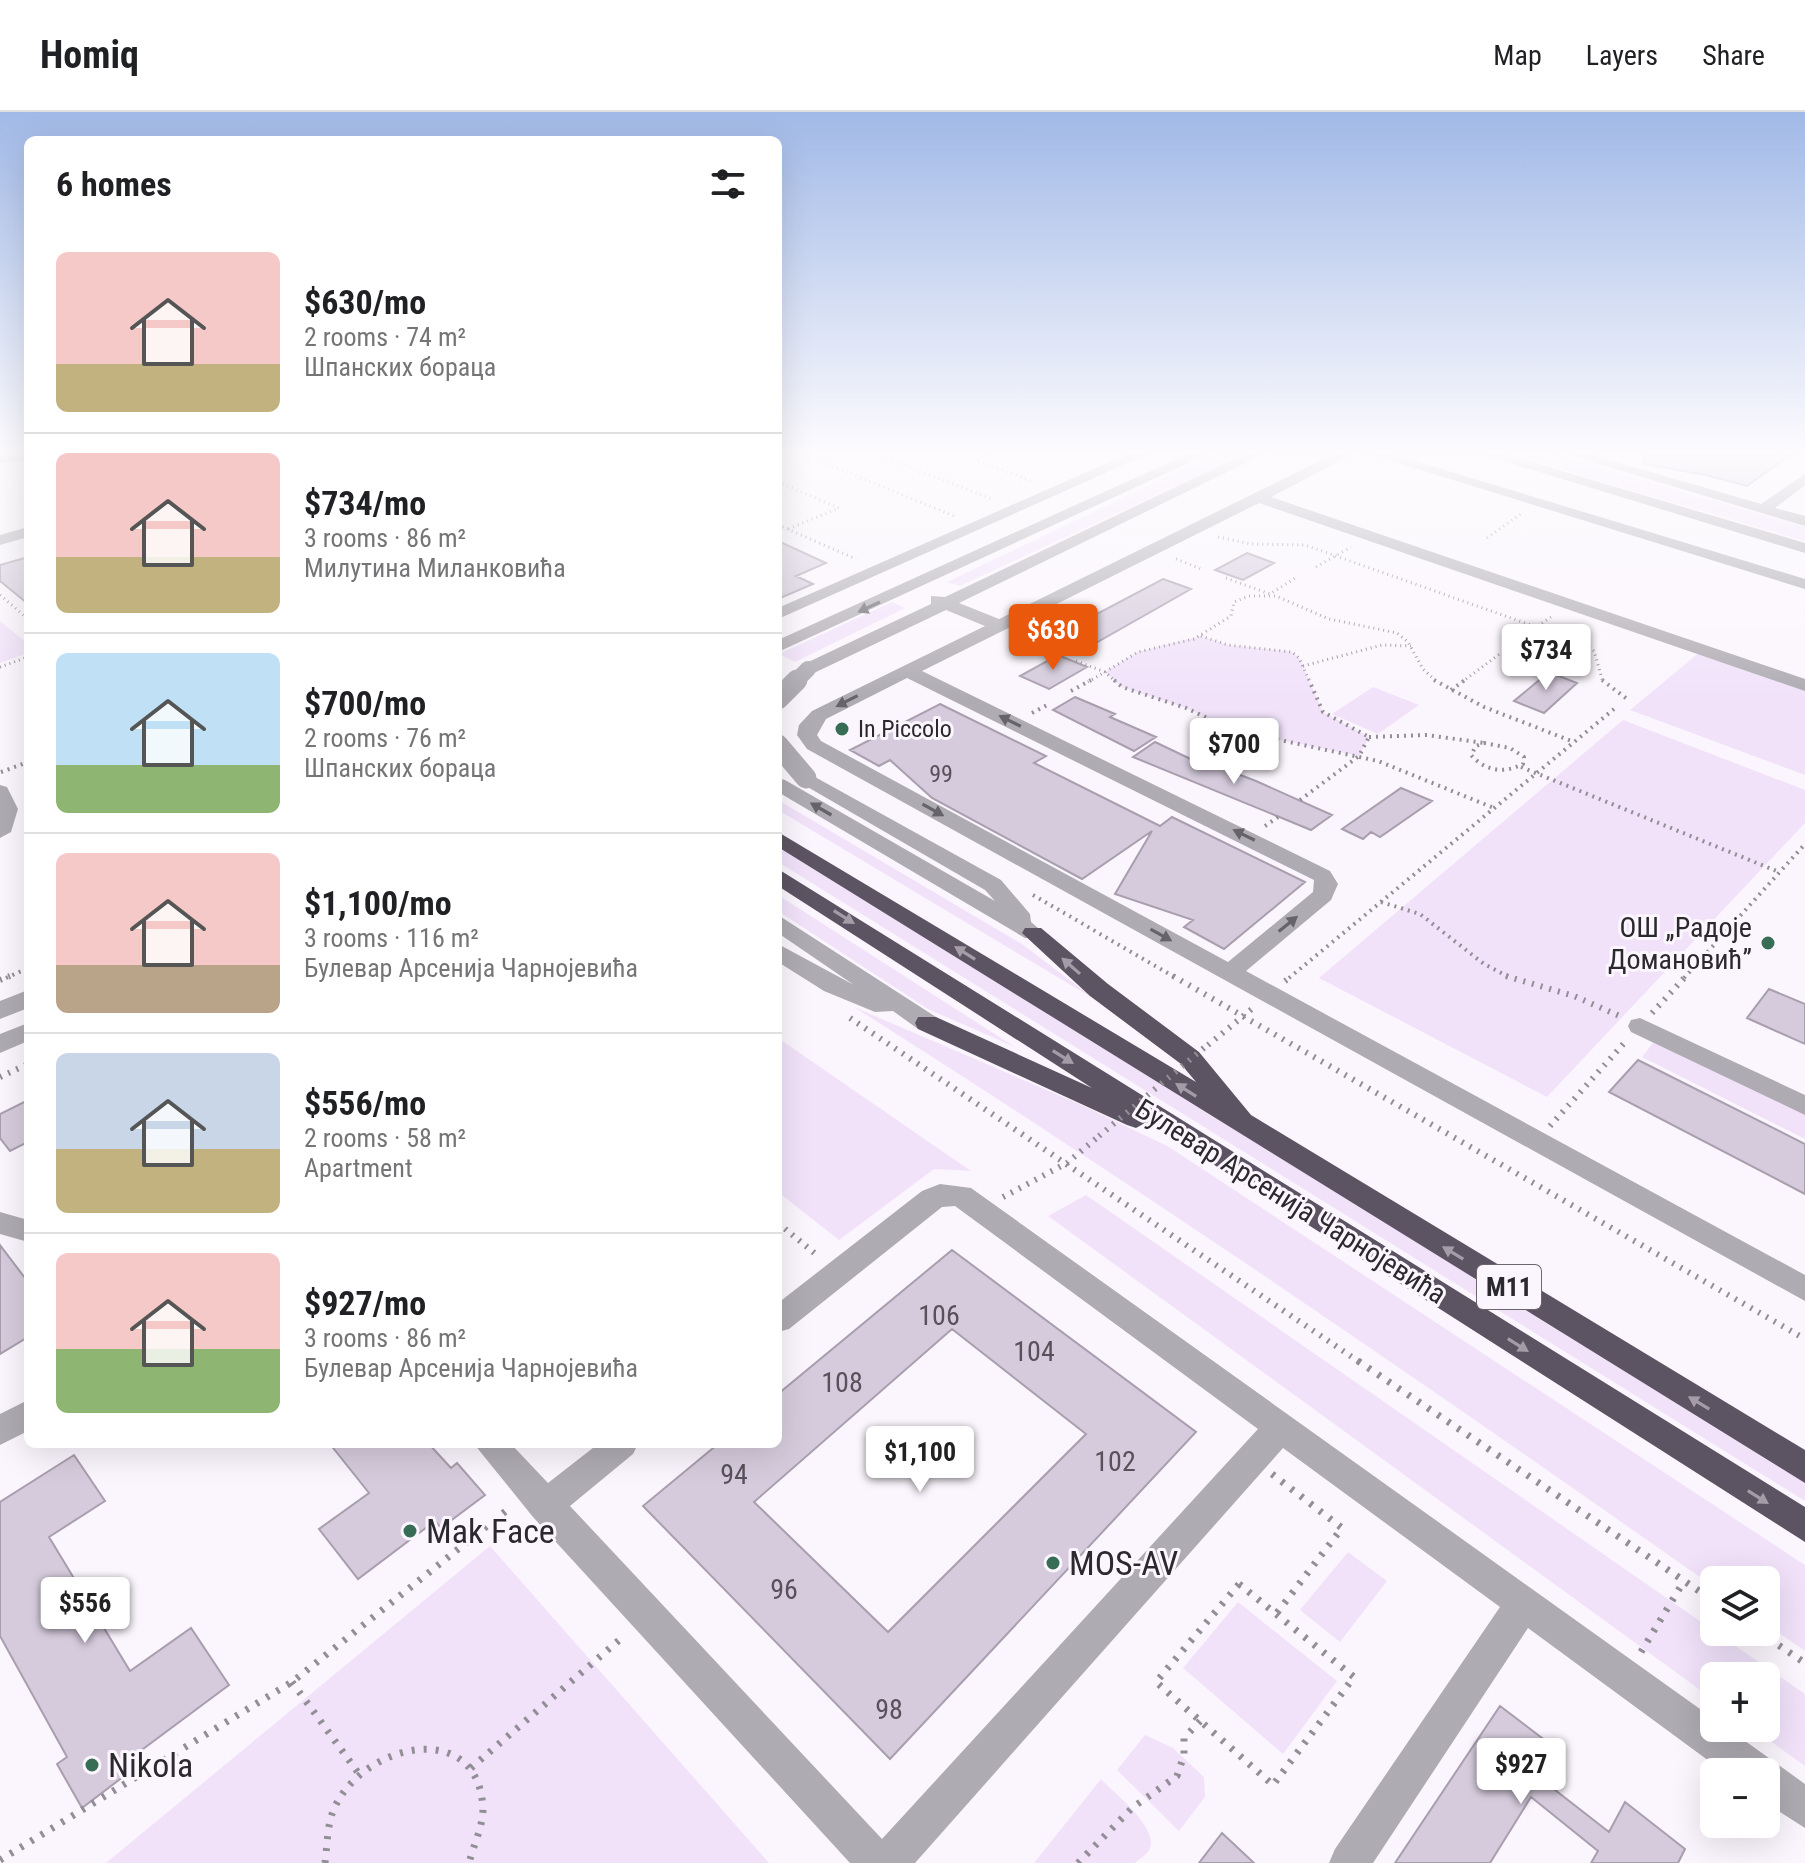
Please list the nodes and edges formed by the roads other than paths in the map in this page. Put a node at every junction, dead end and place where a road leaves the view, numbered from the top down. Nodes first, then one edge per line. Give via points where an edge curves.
1 (958, 535) edge
2 (1024, 535) edge
3 (1087, 535) edge
4 (1181, 535) edge
5 (1365, 535) edge
6 (1643, 535) edge
7 (1760, 535) edge
8 (1805, 548) edge
9 (876, 571) junction
10 (1805, 584) edge
11 (909, 588) junction
12 (945, 603) junction
13 (782, 612) edge
14 (998, 625) junction
15 (782, 645) edge
16 (907, 671) junction
17 (1805, 685) edge
18 (782, 694) edge
19 (782, 750) edge
20 (782, 786) edge
21 (0, 791) edge
22 (0, 832) edge
23 (782, 840) edge
24 (782, 879) edge
25 (782, 925) edge
26 (1033, 933) junction
27 (782, 954) edge
28 (1229, 973) junction
29 (24, 1000) edge
30 (0, 1011) edge
31 (927, 1023) junction
32 (1640, 1026) road end
33 (24, 1033) edge
34 (0, 1044) edge
35 (1805, 1106) edge
36 (1253, 1130) junction
37 (1239, 1169) junction
38 (0, 1223) edge
39 (24, 1230) edge
40 (1805, 1289) edge
41 (782, 1317) edge
42 (24, 1416) edge
43 (1281, 1427) junction
44 (0, 1431) edge
45 (494, 1448) edge
46 (616, 1448) edge
47 (1805, 1468) edge
48 (538, 1498) junction
49 (1805, 1526) edge
50 (1524, 1603) junction
51 (1737, 1758) edge
52 (1780, 1789) edge
53 (1805, 1808) edge
54 (877, 1863) edge
55 (888, 1863) edge
56 (1349, 1863) edge

1 - 9 street
2 - 11 street
3 - 12 street
4 - 14 street
5 - 17 street
6 - 10 street
7 - 8 street
9 - 11 street
9 - 13 street
11 - 12 street
11 -> 15 street
12 - 14 street
12 - 18 street, bridge via 808,669
14 - 16 street
28 -> 16 street via 1323,895 1327,884 1322,876
16 -> 28 street via 819,715 807,735 814,745
19 - 26 street, bridge via 806,778 993,885
26 -> 20 street
21 - 22 street via 8,809
36 -> 23 highway, Булевар Арсенија Чарнојевића / M11
24 -> 37 highway, Булевар Арсенија Чарнојевића / M11
25 - 31 street
36 -> 26 highway via 1190,1058
27 - 31 street via 832,985
28 - 40 street
29 - 30 street
31 - 37 highway
32 - 35 street
33 - 34 street
47 -> 36 highway, Булевар Арсенија Чарнојевића / M11
37 -> 49 highway, Булевар Арсенија Чарнојевића / M11
38 - 39 street
41 - 43 street via 932,1199 961,1196
42 - 44 street
43 - 50 street
43 - 55 street
45 - 48 street
46 - 48 street
48 - 54 street
50 - 51 street
50 - 56 street
52 - 53 street

